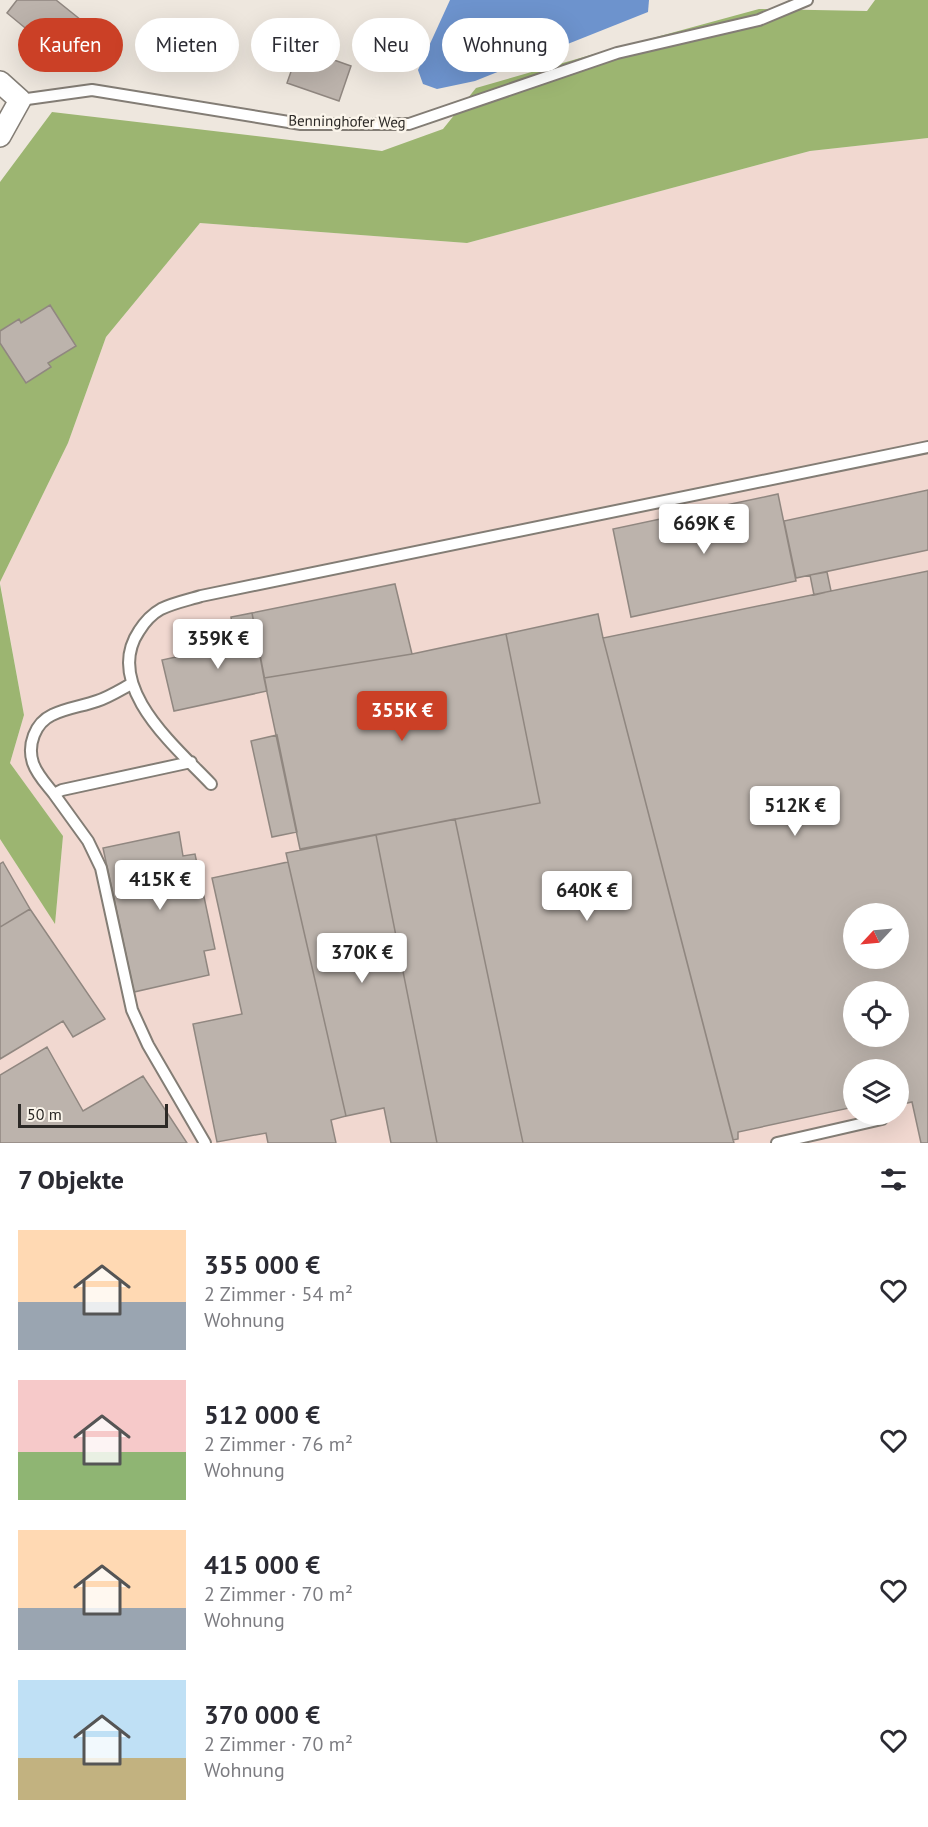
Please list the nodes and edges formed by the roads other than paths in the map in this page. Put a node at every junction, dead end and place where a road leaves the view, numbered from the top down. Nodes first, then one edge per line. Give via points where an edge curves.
1 (807, 0) edge
2 (0, 82) edge
3 (20, 100) junction
4 (0, 136) edge
5 (928, 447) edge
6 (131, 684) junction
7 (191, 762) junction
8 (211, 784) dead end
9 (54, 794) junction
10 (856, 1125) edge
11 (205, 1143) edge
12 (777, 1143) edge

1 - 3 lane, Benninghofer Weg via 759,20 617,53 409,124 301,124 92,90
2 - 3 street
3 - 4 street
5 - 6 lane via 201,596 160,609 145,622 133,640
6 - 7 lane via 148,716
6 - 9 lane via 99,700 53,714 40,725 32,741 33,763
7 - 8 lane
7 - 9 lane
9 - 11 lane via 88,841 101,868 132,1010 140,1030
10 - 12 lane

